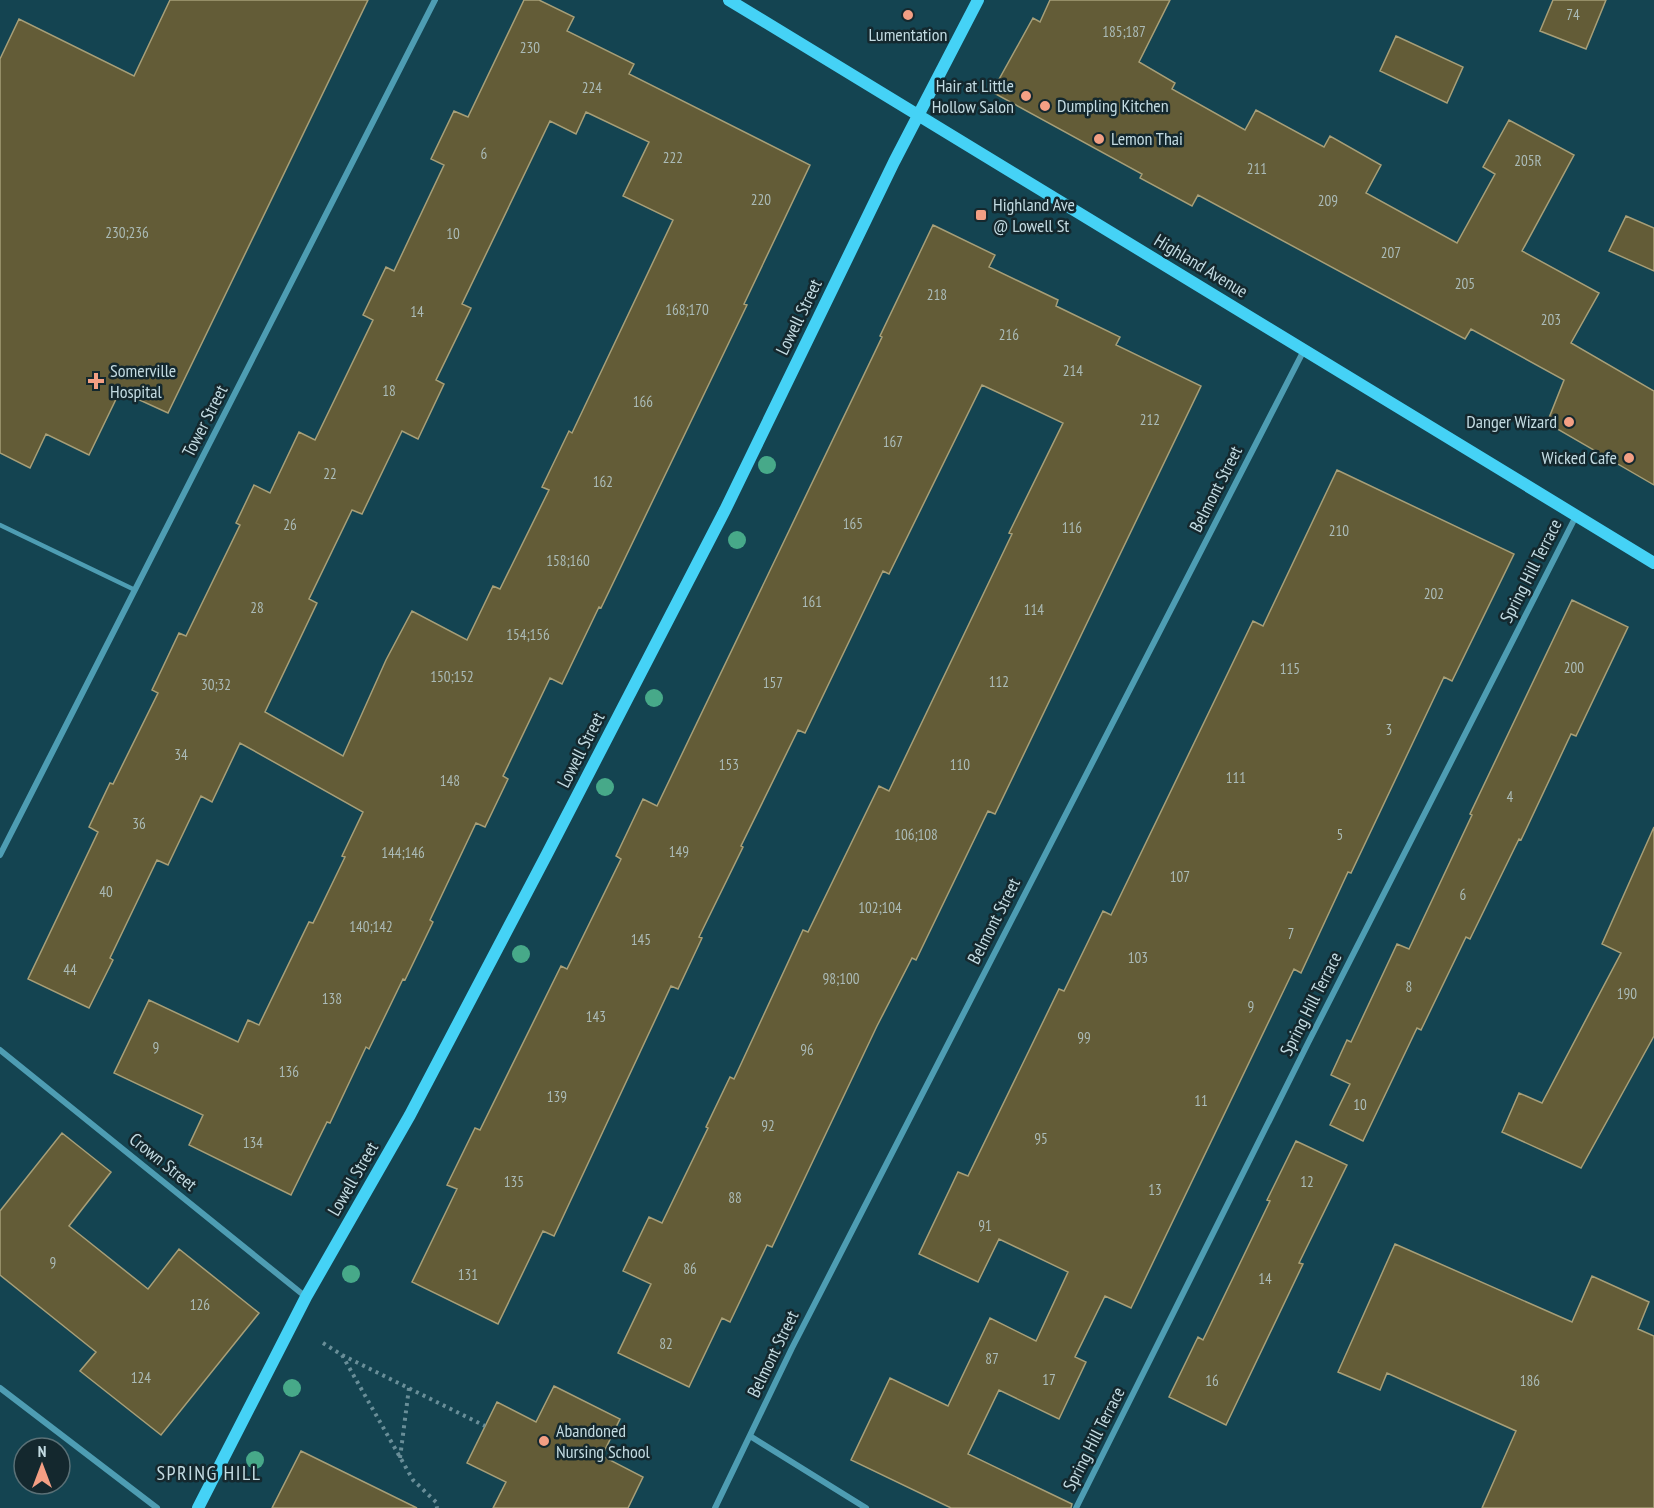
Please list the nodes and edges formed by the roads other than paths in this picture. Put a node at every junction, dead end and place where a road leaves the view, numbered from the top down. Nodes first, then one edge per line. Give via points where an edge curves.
1 (435, 0) edge
2 (729, 0) edge
3 (978, 0) edge
4 (918, 115) junction
5 (1304, 350) junction
6 (1576, 516) junction
7 (0, 525) edge
8 (1654, 563) edge
9 (135, 590) junction
10 (0, 855) edge
11 (0, 1050) edge
12 (306, 1297) junction
13 (0, 1388) edge
14 (750, 1436) junction
15 (157, 1508) edge
16 (198, 1508) edge
17 (715, 1508) edge
18 (866, 1508) edge
19 (1076, 1508) edge

1 - 9 street, Tower Street
2 - 4 street, Highland Avenue
3 - 4 street, Lowell Street
4 - 5 street, Highland Avenue
4 - 12 street, Lowell Street via 725,510 553,844 410,1115
5 - 6 street, Highland Avenue
5 - 14 street, Belmont Street via 797,1337
6 - 8 street, Highland Avenue
6 - 19 street, Spring Hill Terrace
7 - 9 lane
9 - 10 street, Tower Street
11 - 12 street, Crown Street
12 - 16 street, Lowell Street
13 - 15 street
14 - 17 street, Belmont Street
14 - 18 street

